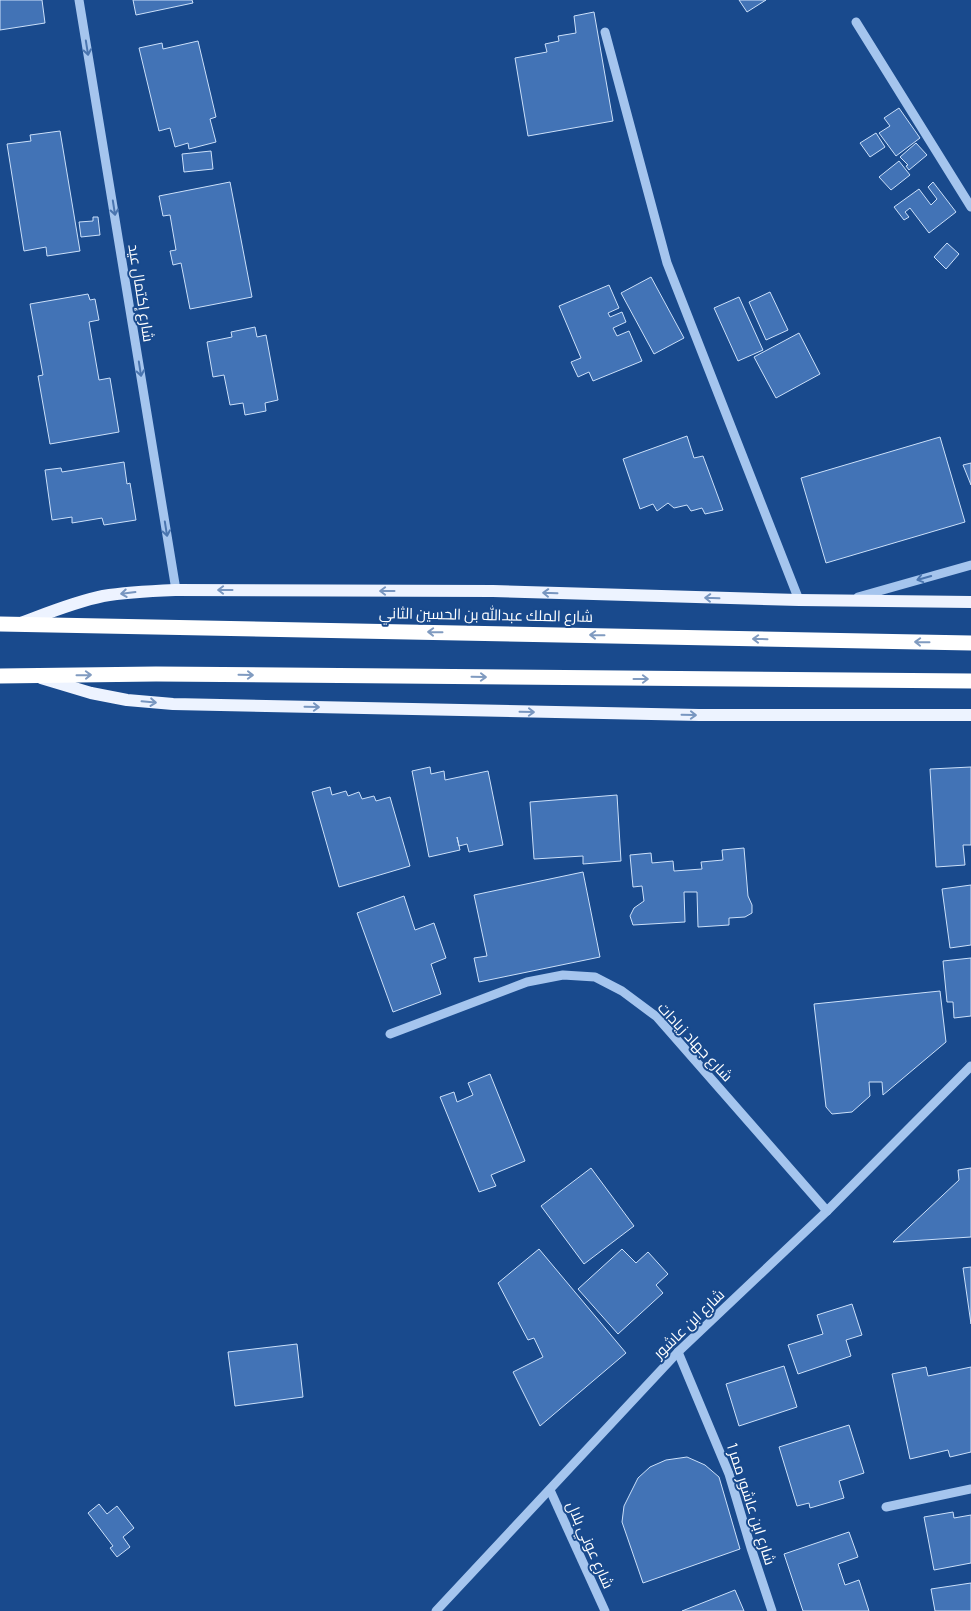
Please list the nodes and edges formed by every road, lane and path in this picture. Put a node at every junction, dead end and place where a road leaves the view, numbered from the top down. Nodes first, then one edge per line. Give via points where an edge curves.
1 (79, 0) edge
2 (856, 22) dead end
3 (605, 32) dead end
4 (971, 207) edge
5 (971, 565) edge
6 (176, 590) junction
7 (799, 600) junction
8 (848, 600) junction
9 (971, 602) edge
10 (20, 623) junction
11 (0, 624) edge
12 (971, 643) edge
13 (0, 676) edge
14 (34, 676) junction
15 (971, 681) edge
16 (971, 715) edge
17 (390, 1034) dead end
18 (971, 1066) edge
19 (826, 1211) junction
20 (678, 1352) junction
21 (971, 1489) edge
22 (550, 1490) junction
23 (886, 1507) dead end
24 (436, 1611) edge
25 (605, 1611) edge
26 (772, 1611) edge

1 -> 6 street, شارع إكتمال عيد
2 - 4 street
3 - 7 street via 667,263
5 -> 8 street
7 -> 6 main road via 493,591
6 -> 10 main road via 102,596
7 - 8 main road
8 - 9 main road
10 - 11 highway, شارع الملك عبدالله بن الحسين الثاني
12 -> 10 highway, شارع الملك عبدالله بن الحسين الثاني
13 - 14 highway
14 -> 15 highway via 156,674
14 -> 16 main road via 91,693 174,704 699,715
17 - 19 street, شارع جهاد زيادات via 527,982 563,975 595,977 622,991 657,1017
18 - 19 street, شارع ابن عاشور
19 - 20 street, شارع ابن عاشور
20 - 22 street, شارع ابن عاشور
20 - 26 street, شارع ابن عاشور ممر 1 via 729,1474
21 - 23 street
22 - 24 street, شارع ابن عاشور
22 - 25 street, شارع عوني بلال

